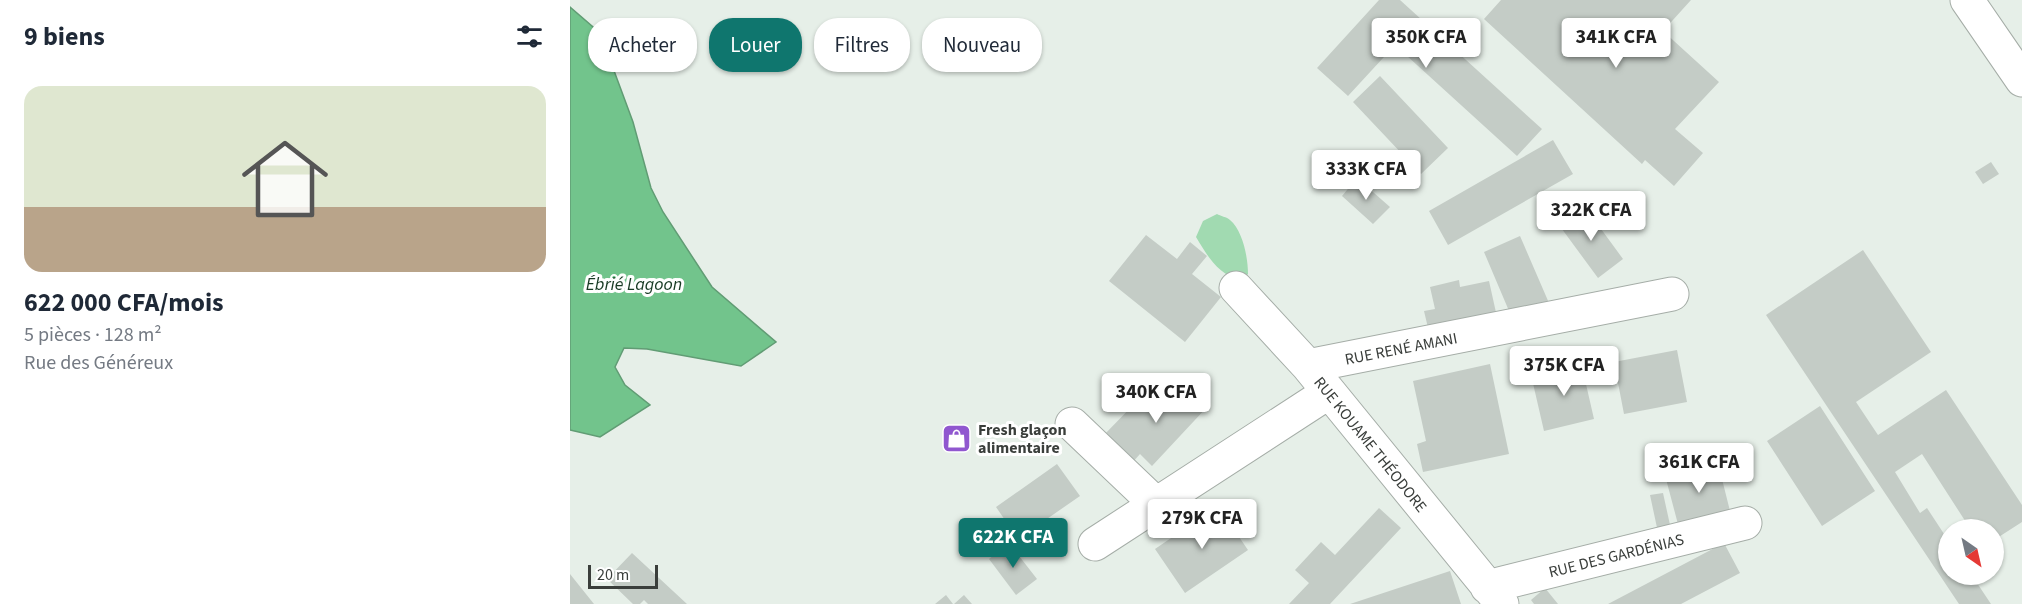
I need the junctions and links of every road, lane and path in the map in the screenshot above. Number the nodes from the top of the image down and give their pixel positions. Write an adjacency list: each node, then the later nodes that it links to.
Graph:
1 (1966, 0): 2 (street)
2 (2022, 80)
3 (1236, 288): 5 (street, RUE KOUAME THÉODORE)
4 (1672, 294): 5 (street, RUE RENÉ AMANI)
5 (1308, 366): 6 (street, RUE KOUAME THÉODORE)
6 (1329, 392): 8 (street); 11 (street, RUE KOUAME THÉODORE)
7 (1072, 424): 8 (street)
8 (1157, 505): 10 (street)
9 (1745, 523): 11 (street, RUE DES GARDÉNIAS)
10 (1095, 544)
11 (1495, 595)

